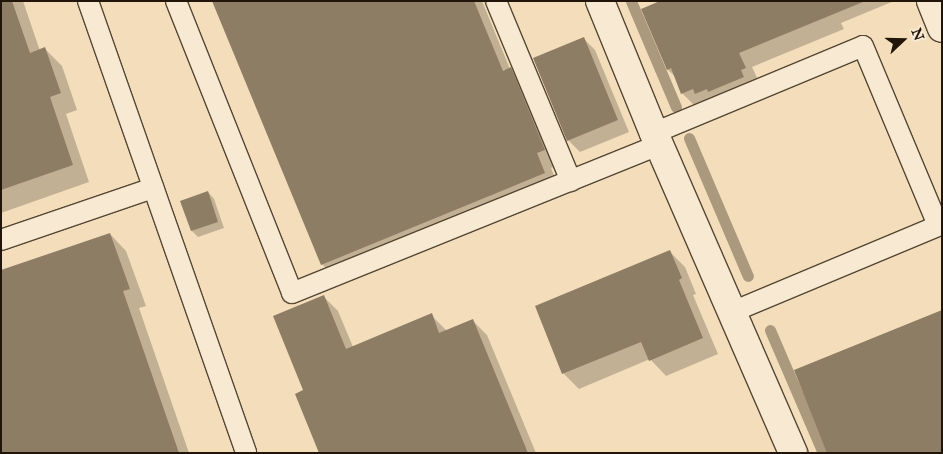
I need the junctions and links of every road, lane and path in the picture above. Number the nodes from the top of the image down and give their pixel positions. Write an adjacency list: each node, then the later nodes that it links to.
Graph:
1 (88, 1): 9 (lane)
2 (176, 1): 8 (lane)
3 (496, 1): 8 (lane)
4 (931, 1): 6 (street)
5 (606, 4): 7 (street)
6 (942, 28)
7 (657, 139): 8 (lane); 10 (lane); 12 (street)
8 (571, 181)
9 (154, 188): 11 (lane); 13 (lane)
10 (940, 225): 12 (lane)
11 (1, 240)
12 (732, 312): 14 (street)
13 (246, 453)
14 (792, 453)

